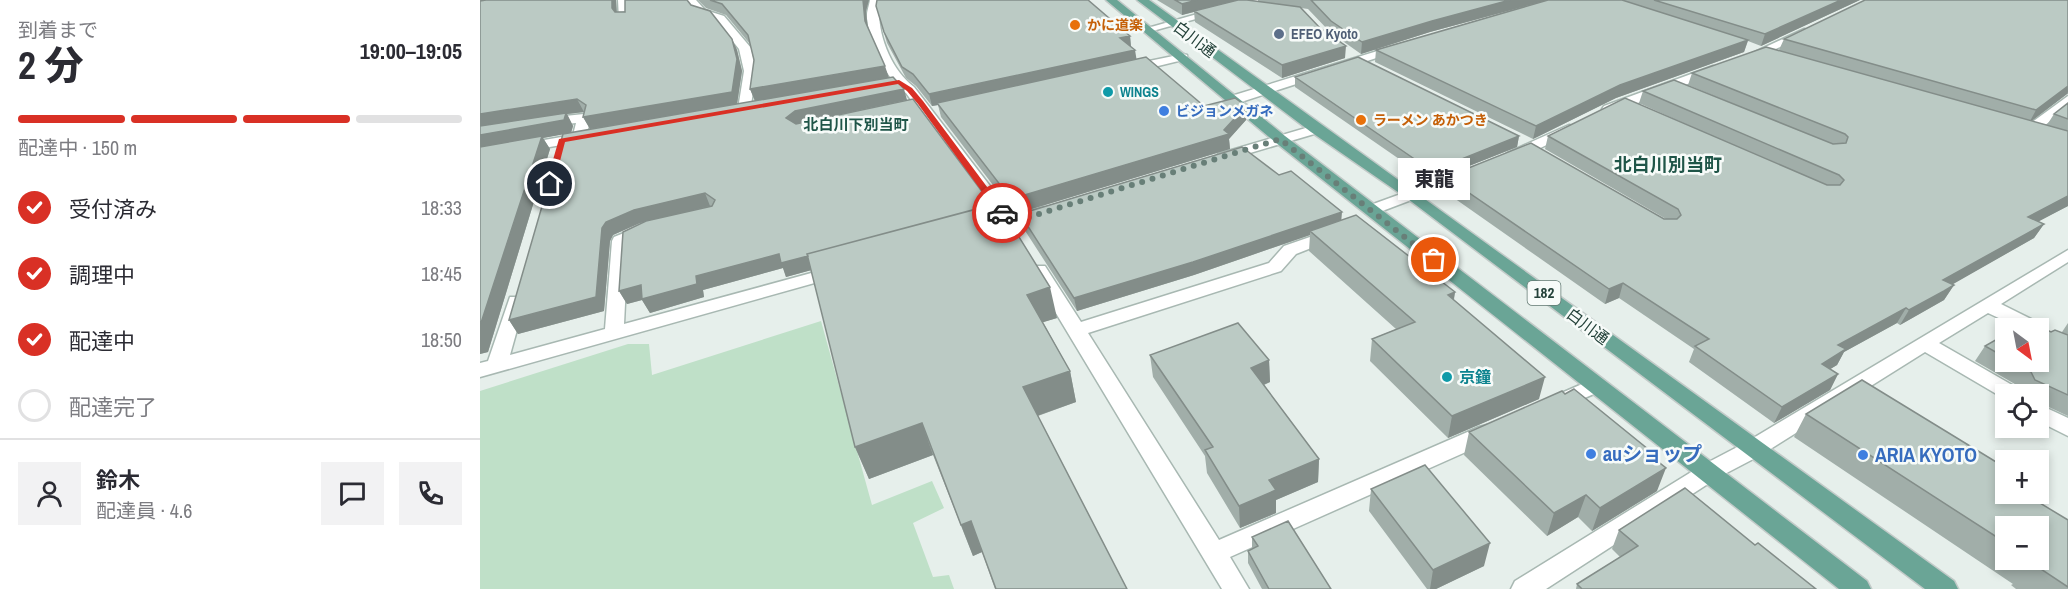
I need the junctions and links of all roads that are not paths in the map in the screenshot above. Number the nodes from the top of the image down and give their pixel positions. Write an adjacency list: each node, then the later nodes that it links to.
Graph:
1 (623, 0): 9 (street)
2 (690, 0): 29 (street)
3 (875, 0): 48 (street)
4 (1112, 0): 12 (main road, 白川通 / 182)
5 (1142, 0): 10 (main road, 白川通 / 182)
6 (1259, 0): 7 (street)
7 (1240, 5): 8 (street); 10 (street)
8 (1272, 9)
9 (624, 19)
10 (1173, 23): 12 (street); 24 (main road, 白川通 / 182)
11 (1813, 28): 16 (street)
12 (1149, 29): 17 (main road, 白川通 / 182)
13 (1413, 43): 20 (street)
14 (1740, 45): 16 (street)
15 (1343, 48): 20 (street)
16 (1762, 52): 18 (street); 19 (street)
17 (1183, 57): 22 (street); 26 (main road, 白川通 / 182)
18 (1785, 59)
19 (1742, 60)
20 (1366, 64): 24 (street)
21 (1721, 67): 23 (street)
22 (1113, 73)
23 (1670, 85): 25 (street); 28 (street)
24 (1265, 91): 26 (street); 32 (main road, 白川通 / 182)
25 (1692, 94)
26 (1233, 100): 37 (main road, 白川通 / 182)
27 (2068, 100): 34 (street)
28 (1622, 102): 30 (street); 38 (street)
29 (746, 109)
30 (1643, 112)
31 (536, 124): 36 (street)
32 (1316, 129): 37 (street); 45 (main road, 白川通 / 182)
33 (601, 134): 36 (street)
34 (2050, 135)
35 (1512, 137): 38 (street)
36 (570, 139): 39 (street); 41 (street)
37 (1280, 139): 43 (street); 47 (main road, 白川通 / 182)
38 (1531, 148): 40 (street); 42 (street)
39 (480, 155)
40 (1549, 160)
41 (556, 162)
42 (1497, 162)
43 (1201, 164)
44 (1476, 170): 45 (street)
45 (1413, 196): 47 (street); 67 (main road, 白川通 / 182)
46 (1055, 209): 48 (street)
47 (1375, 214): 56 (street); 62 (main road, 白川通 / 182)
48 (1010, 223): 50 (street); 56 (street)
49 (658, 225): 57 (street)
50 (976, 232)
51 (2068, 255): 54 (street)
52 (851, 267): 57 (street)
53 (520, 286): 59 (street)
54 (1987, 305): 55 (street); 58 (street)
55 (2013, 318)
56 (1077, 330): 69 (street)
57 (614, 333): 59 (street)
58 (1925, 343): 61 (street); 67 (street)
59 (497, 365): 60 (street)
60 (480, 370)
61 (1995, 384)
62 (1596, 385): 63 (street); 68 (main road, 白川通 / 182)
63 (1542, 409)
64 (2049, 417): 66 (street)
65 (1509, 423): 69 (street)
66 (2068, 428)
67 (1754, 449): 68 (street); 73 (main road, 白川通 / 182)
68 (1709, 472): 71 (street); 72 (main road, 白川通 / 182)
69 (1214, 553): 70 (street)
70 (1236, 589)
71 (1524, 589)
72 (1858, 589)
73 (1945, 589)

